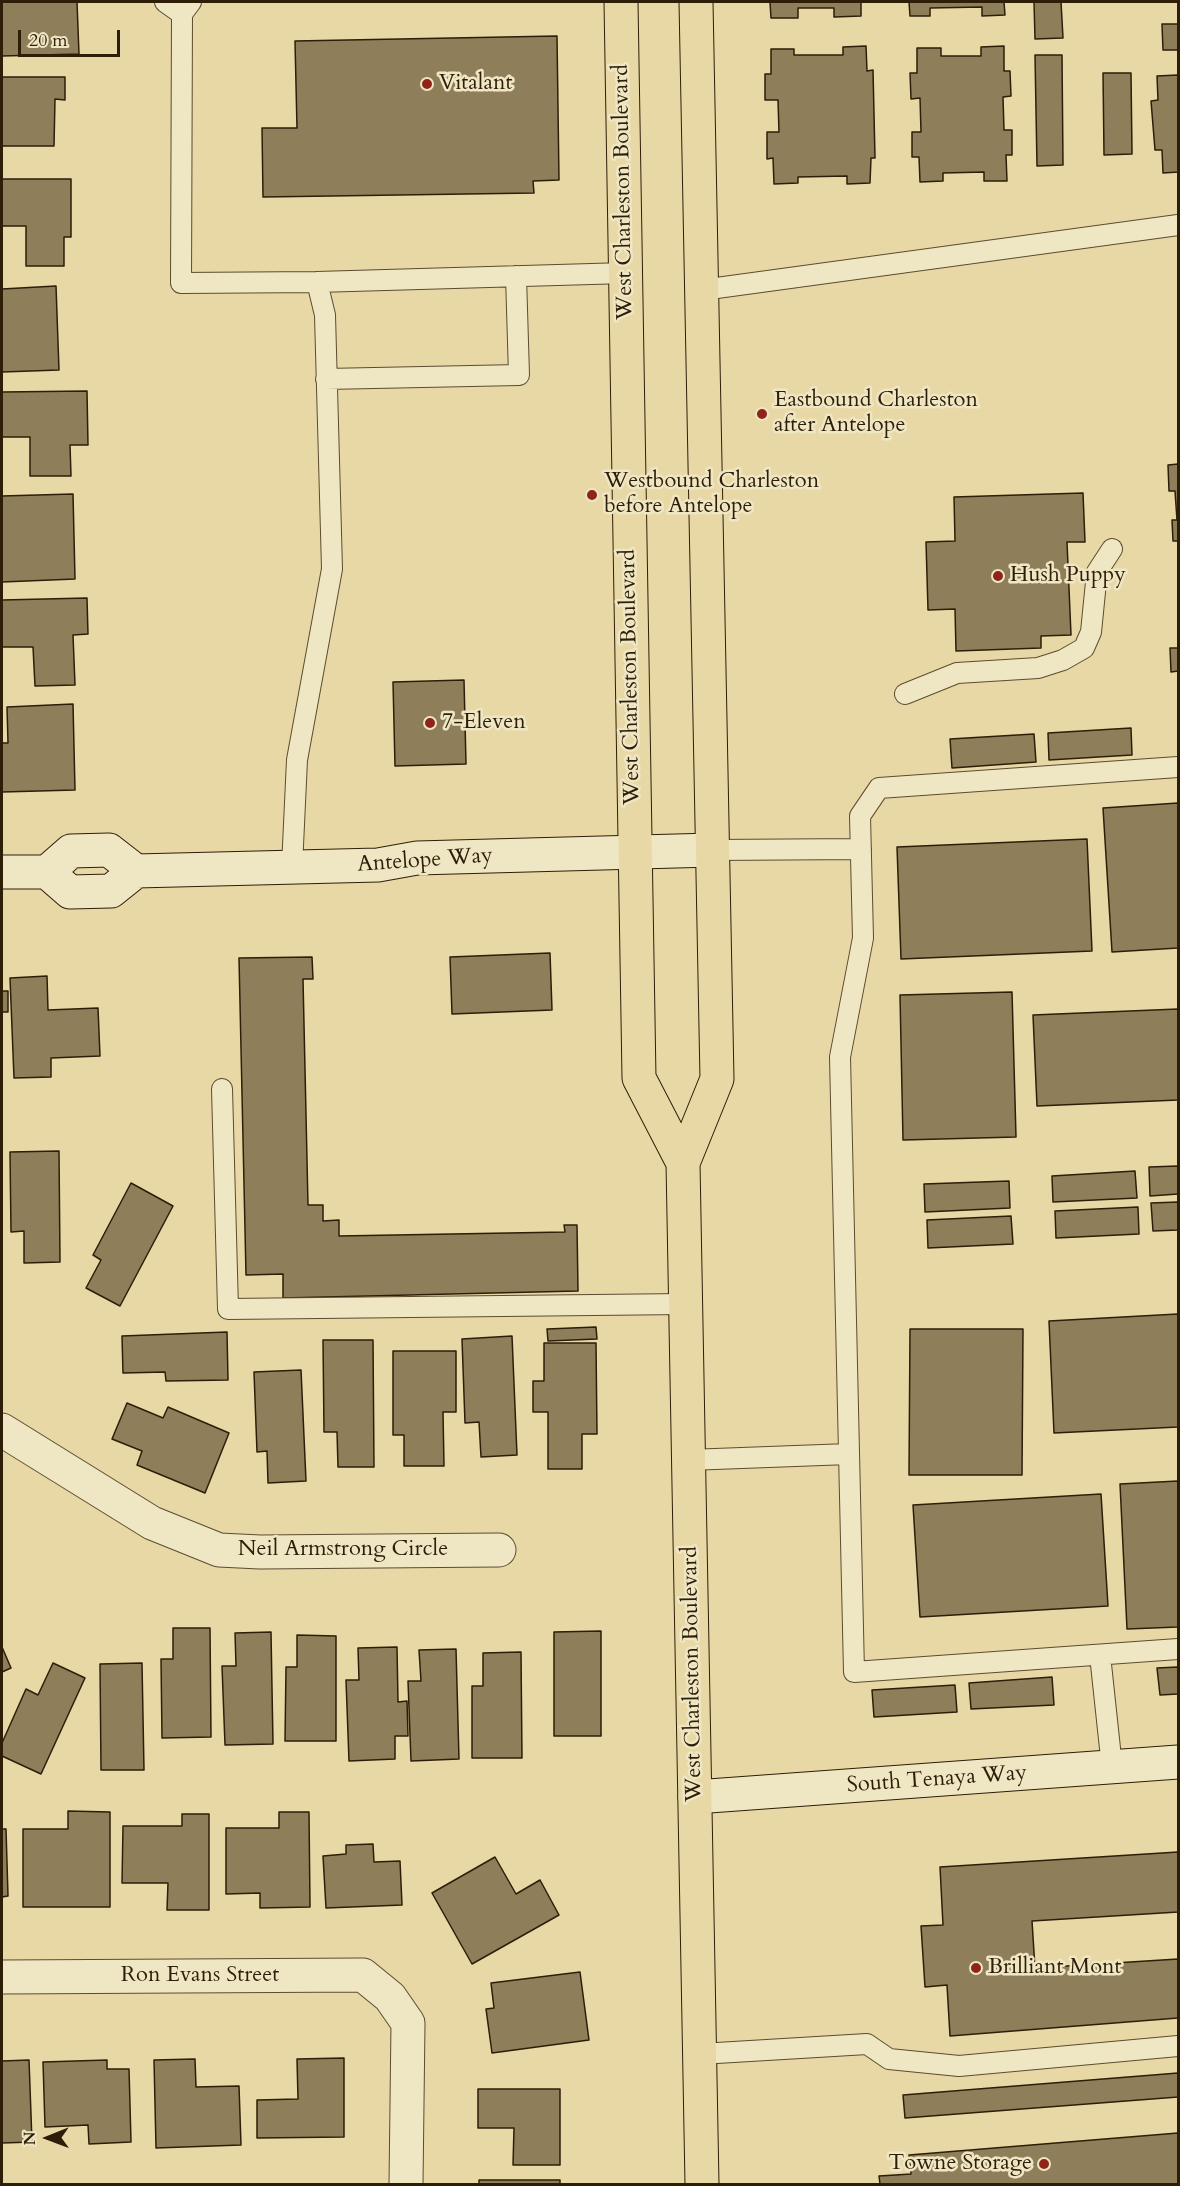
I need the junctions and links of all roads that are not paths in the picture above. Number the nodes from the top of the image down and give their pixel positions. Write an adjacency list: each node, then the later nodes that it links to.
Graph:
1 (165, 2): 4 (lane)
2 (621, 2): 6 (main road, West Charleston Boulevard)
3 (696, 2): 9 (main road, West Charleston Boulevard)
4 (186, 8): 8 (lane)
5 (1179, 225): 9 (lane)
6 (626, 273): 7 (lane); 16 (main road, West Charleston Boulevard)
7 (516, 276): 8 (lane); 10 (lane)
8 (317, 282): 10 (lane)
9 (702, 290): 15 (main road, West Charleston Boulevard)
10 (326, 379): 17 (lane)
11 (1112, 549): 12 (lane)
12 (905, 694)
13 (1179, 768): 14 (lane)
14 (861, 849): 15 (lane); 23 (lane)
15 (713, 850): 16 (street, Antelope Way); 20 (main road, West Charleston Boulevard)
16 (634, 853): 17 (street, Antelope Way); 20 (main road, West Charleston Boulevard)
17 (292, 867): 18 (street, Antelope Way)
18 (2, 873)
19 (222, 1089): 21 (lane)
20 (683, 1163): 21 (main road, West Charleston Boulevard)
21 (685, 1304): 24 (main road, West Charleston Boulevard)
22 (2, 1430): 25 (street, Neil Armstrong Circle)
23 (849, 1454): 24 (lane); 27 (lane)
24 (688, 1460): 30 (main road, West Charleston Boulevard)
25 (499, 1550)
26 (1179, 1649): 27 (lane)
27 (1100, 1655): 29 (lane)
28 (1179, 1762): 29 (street, South Tenaya Way)
29 (1112, 1767): 30 (street, South Tenaya Way)
30 (695, 1797): 33 (main road, West Charleston Boulevard)
31 (2, 1977): 34 (street, Ron Evans Street)
32 (1179, 2046): 33 (lane)
33 (700, 2054): 35 (main road, West Charleston Boulevard)
34 (406, 2184)
35 (702, 2184)

